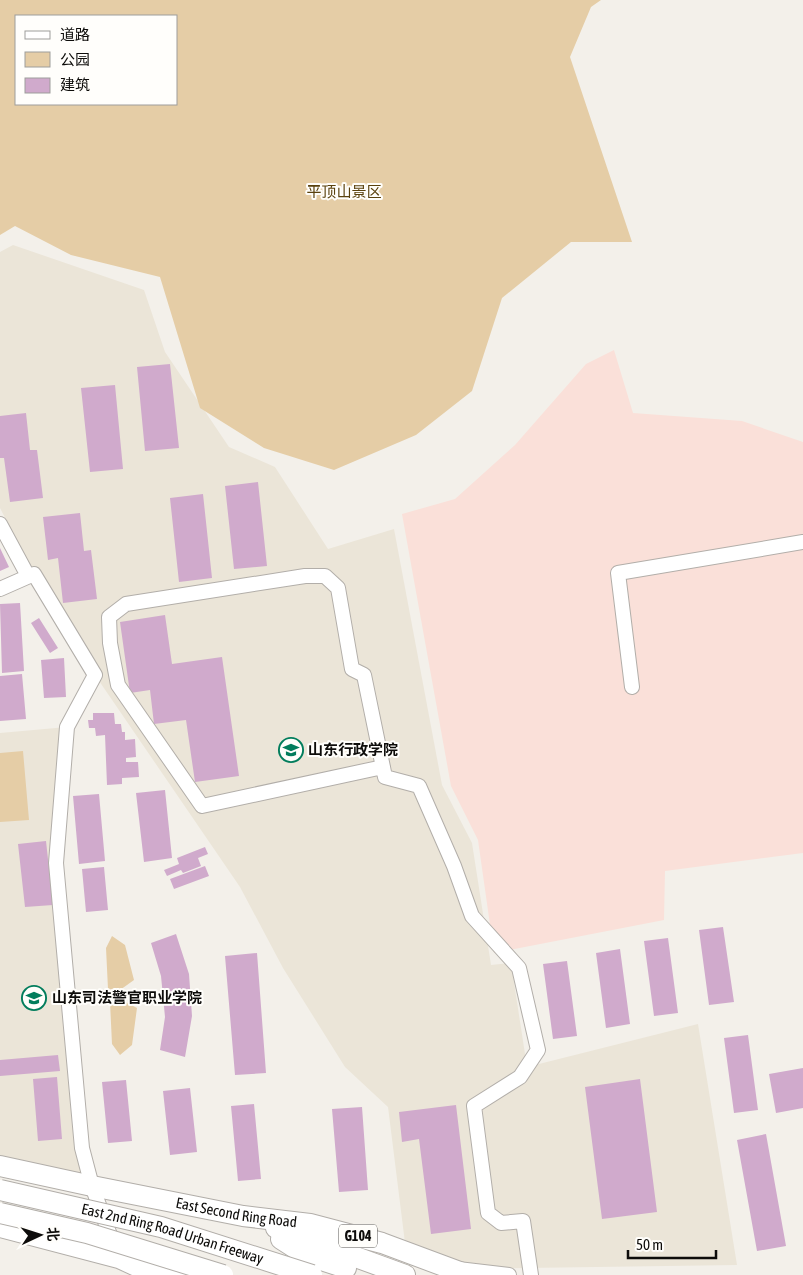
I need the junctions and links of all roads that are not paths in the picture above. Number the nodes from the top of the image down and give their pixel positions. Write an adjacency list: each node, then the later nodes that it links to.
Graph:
1 (0, 524): 3 (street)
2 (803, 542): 5 (street)
3 (28, 576): 4 (street); 8 (street)
4 (0, 589)
5 (632, 687)
6 (383, 767): 6 (street); 23 (street)
7 (0, 1166): 8 (highway, East Second Ring Road / G104)
8 (92, 1186): 11 (highway, East Second Ring Road / G104); 13 (street)
9 (0, 1190): 19 (highway, East 2nd Ring Road Urban Freeway, bridge)
10 (0, 1213): 18 (highway, East 2nd Ring Road Urban Freeway, bridge)
11 (244, 1216): 15 (highway, East Second Ring Road / G104); 20 (highway); 21 (highway)
12 (0, 1227): 13 (highway)
13 (119, 1258): 14 (highway)
14 (148, 1271): 16 (highway); 17 (highway)
15 (462, 1272): 22 (street)
16 (165, 1275)
17 (202, 1275)
18 (223, 1275)
19 (312, 1275)
20 (368, 1275)
21 (405, 1275)
22 (509, 1275)
23 (531, 1275)

